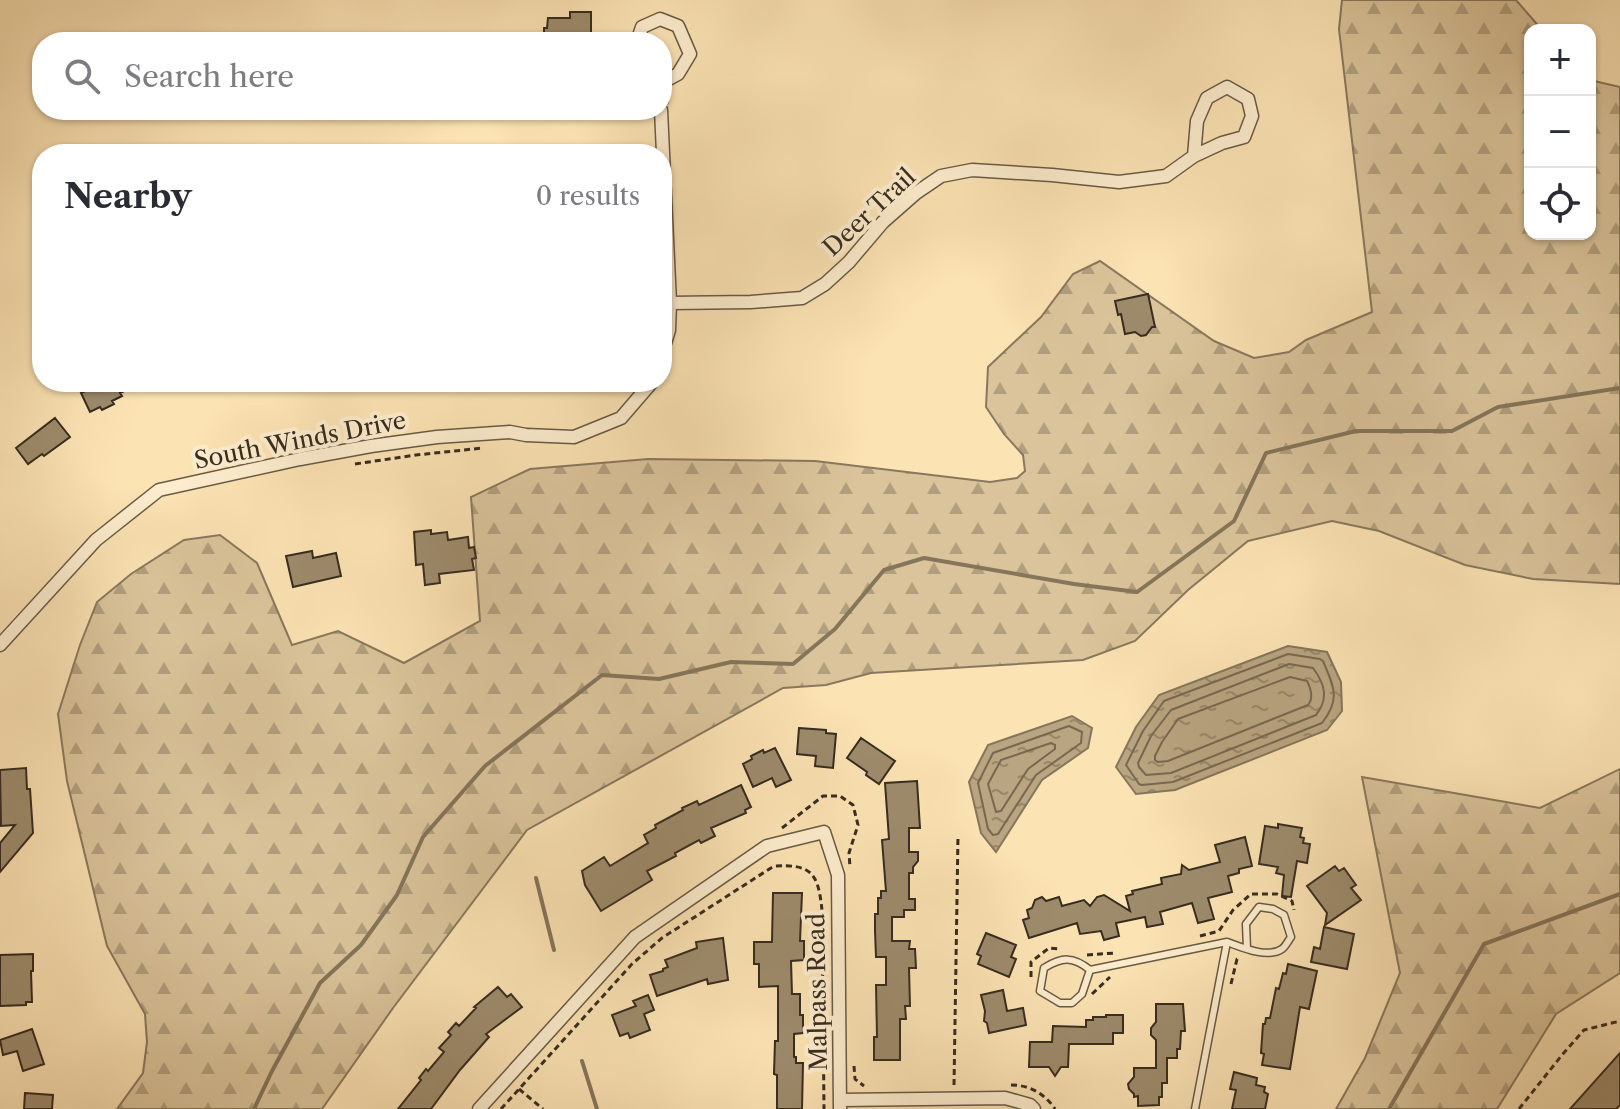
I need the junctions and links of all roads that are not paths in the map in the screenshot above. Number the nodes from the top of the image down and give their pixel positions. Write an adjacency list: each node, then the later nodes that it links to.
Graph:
1 (640, 32): 2 (street)
2 (672, 77)
3 (661, 120): 4 (street)
4 (663, 144)
5 (1194, 156): 5 (street, Deer Trail); 6 (street, Deer Trail)
6 (672, 303)
7 (643, 392): 8 (street, South Winds Drive)
8 (0, 645)
9 (1227, 942): 10 (lane); 11 (lane); 15 (lane)
10 (1244, 952): 10 (lane)
11 (1090, 970): 11 (lane)
12 (840, 1105): 13 (street, Malpass Road); 14 (street)
13 (479, 1109)
14 (1034, 1109)
15 (1195, 1109)

